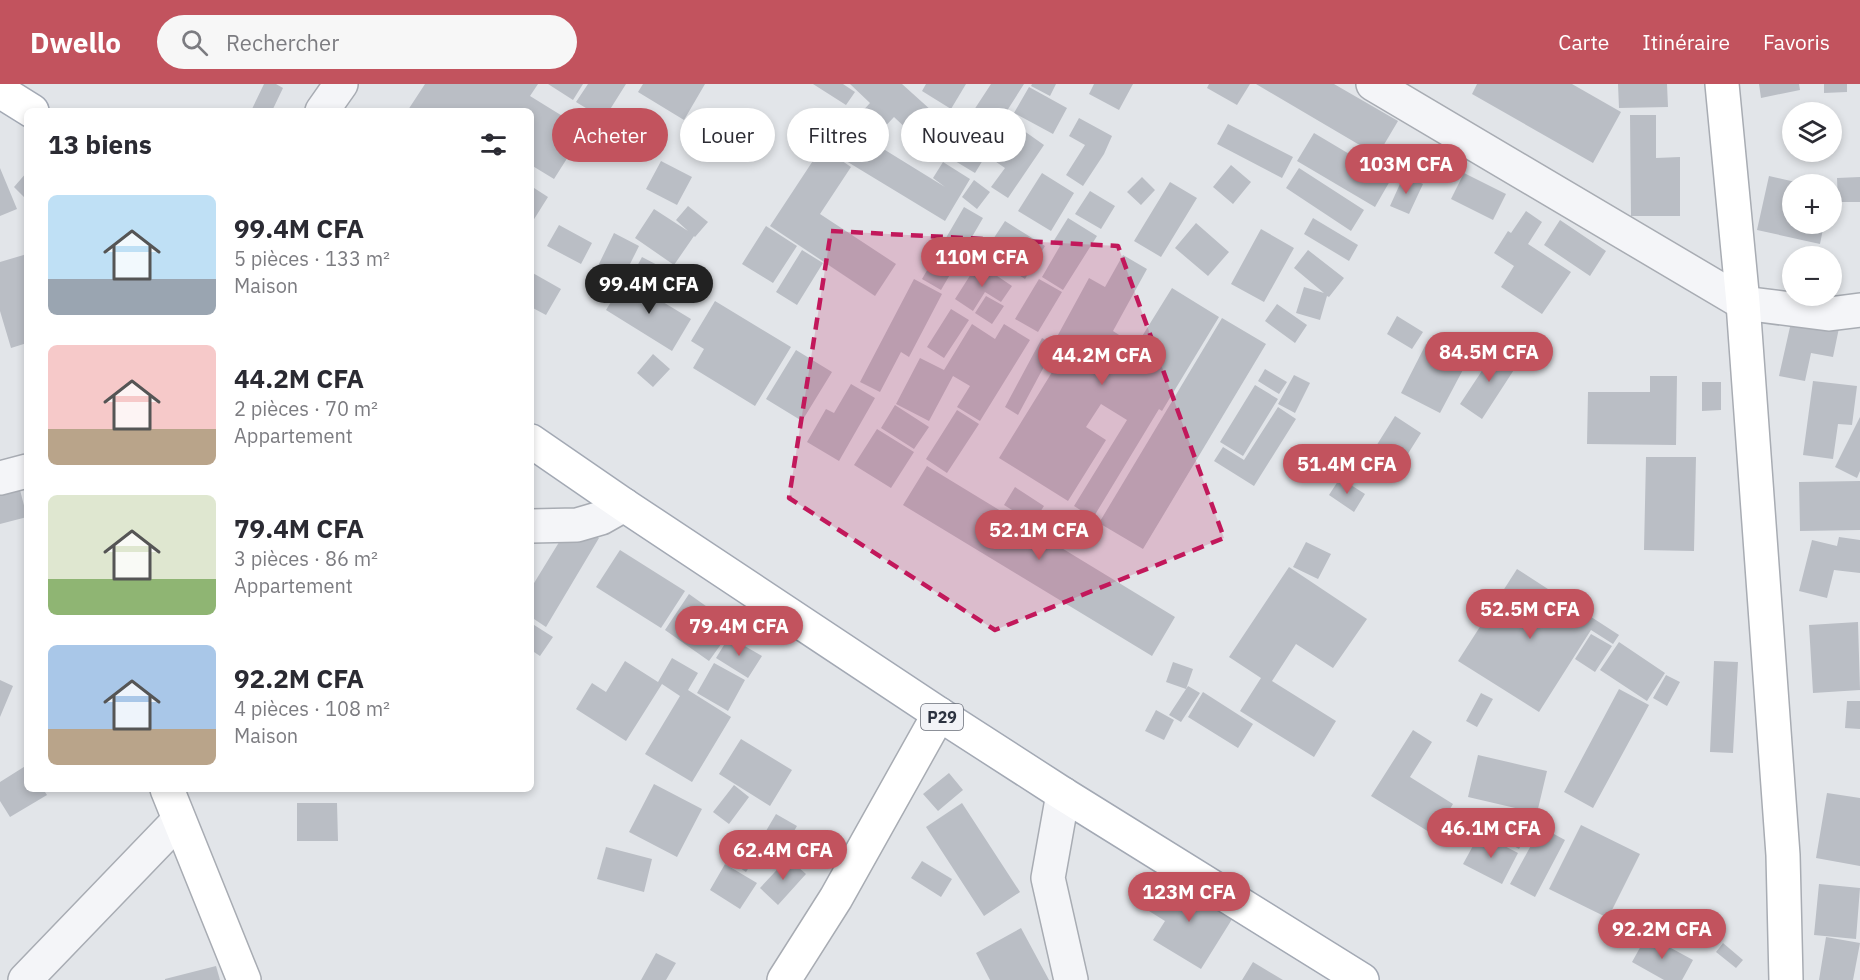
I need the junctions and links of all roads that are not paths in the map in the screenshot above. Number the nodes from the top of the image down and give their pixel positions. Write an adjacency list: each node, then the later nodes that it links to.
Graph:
1 (341, 84): 6 (street)
2 (1373, 84): 7 (street)
3 (1722, 84): 7 (main road)
4 (0, 91): 5 (main road)
5 (27, 108)
6 (324, 108)
7 (1743, 303): 8 (street); 24 (main road)
8 (1845, 312): 9 (street)
9 (1860, 333)
10 (534, 443): 13 (main road, P29)
11 (24, 472): 12 (street)
12 (0, 478)
13 (624, 505): 14 (street); 15 (main road, P29)
14 (534, 526)
15 (939, 714): 17 (main road, P29); 21 (main road)
16 (167, 792): 18 (main road)
17 (1063, 794): 22 (street); 23 (main road, P29)
18 (178, 821): 19 (street); 20 (main road)
19 (25, 980)
20 (244, 980)
21 (784, 980)
22 (1071, 980)
23 (1362, 980)
24 (1786, 980)

